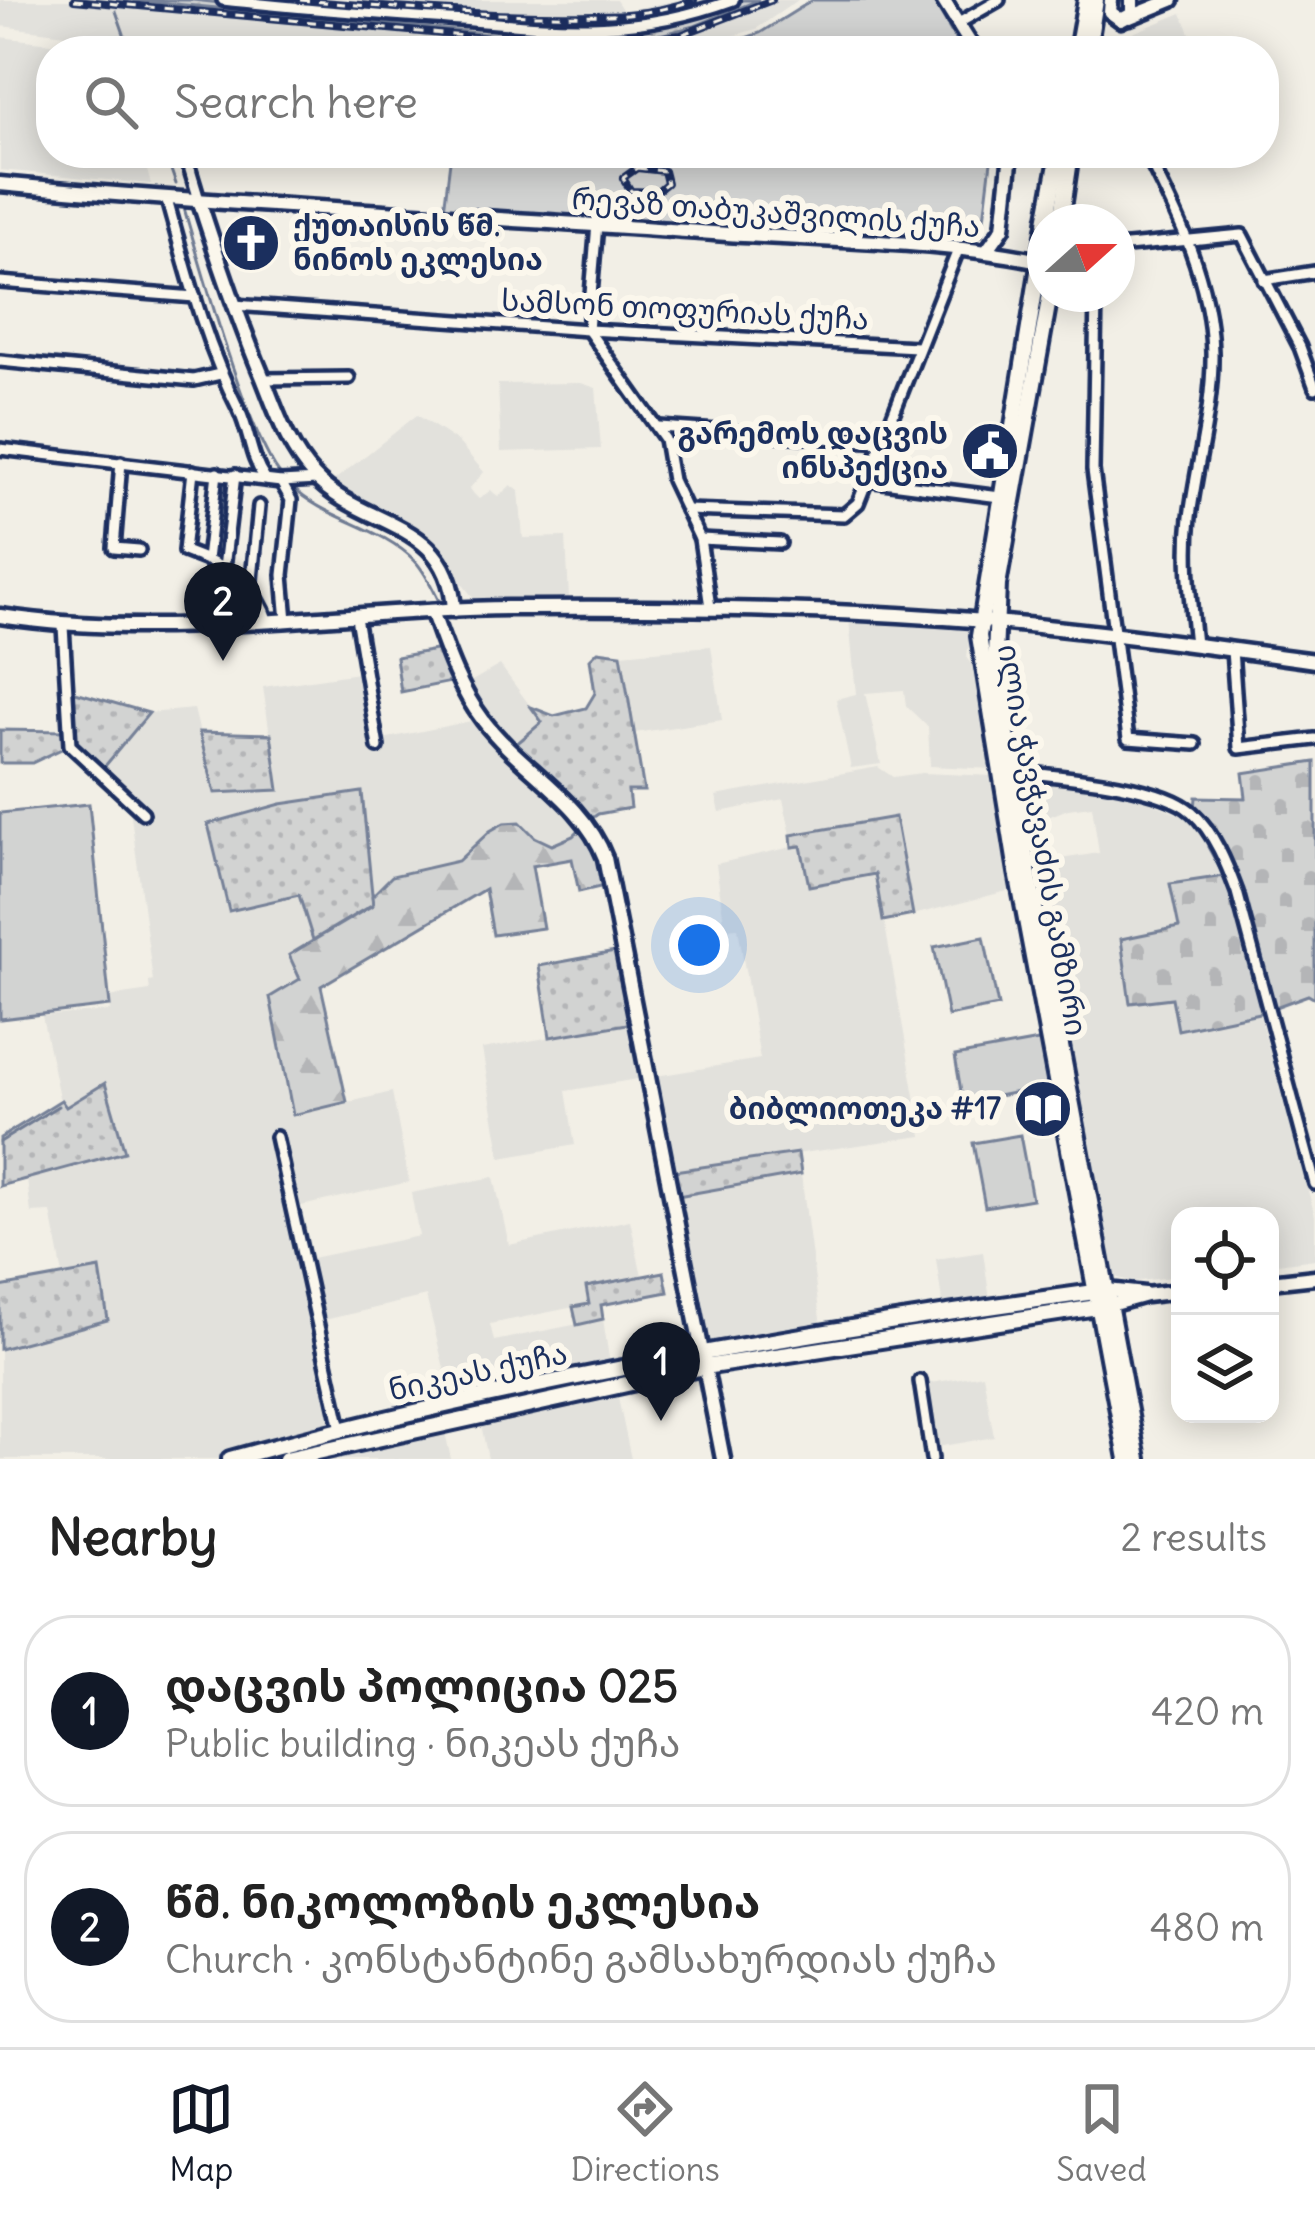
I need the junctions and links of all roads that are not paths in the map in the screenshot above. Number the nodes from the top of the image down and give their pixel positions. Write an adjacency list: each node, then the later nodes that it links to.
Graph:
1 (223, 0): 10 (street)
2 (366, 0): 10 (street)
3 (733, 0): 10 (street)
4 (944, 0): 13 (street)
5 (999, 0): 13 (street)
6 (1111, 0): 11 (street)
7 (1132, 0): 12 (street)
8 (1171, 0): 12 (street)
9 (1090, 7): 11 (street); 15 (main road)
10 (370, 13)
11 (1112, 16): 12 (street)
12 (1130, 17)
13 (957, 24): 14 (street)
14 (965, 36)
15 (1081, 36)
16 (190, 168): 23 (street)
17 (1010, 168): 27 (street)
18 (1056, 168): 24 (main road, ილია ჭავჭავაძის გამზირი)
19 (1069, 168): 25 (main road)
20 (1154, 168): 28 (street)
21 (0, 184): 22 (street, რევაზ თაბუკაშვილის ქუჩა)
22 (167, 200): 23 (street, რევაზ თაბუკაშვილის ქუჩა); 37 (street)
23 (200, 203): 26 (street, რევაზ თაბუკაშვილის ქუჩა); 38 (street)
24 (1050, 204)
25 (1064, 204)
26 (597, 224): 30 (street, რევაზ თაბუკაშვილის ქუჩა); 42 (street)
27 (1003, 228): 31 (street); 32 (street)
28 (1189, 239): 29 (street); 35 (street); 79 (street)
29 (1135, 245)
30 (958, 250): 31 (street, რევაზ თაბუკაშვილის ქუჩა); 43 (street)
31 (986, 252): 32 (street, რევაზ თაბუკაშვილის ქუჩა)
32 (1021, 257): 33 (street, რევაზ თაბუკაშვილის ქუჩა)
33 (1027, 258)
34 (1315, 272): 35 (street)
35 (1264, 280): 48 (street)
36 (0, 282): 37 (street)
37 (194, 297): 45 (street)
38 (234, 305): 42 (street, სამსონ თოფურიას ქუჩა); 47 (street)
39 (1033, 312): 60 (main road, ილია ჭავჭავაძის გამზირი)
40 (1046, 312): 76 (main road, ილია ჭავჭავაძის გამზირი)
41 (1096, 312): 78 (street)
42 (588, 330): 43 (street, სამსონ თოფურიას ქუჩა); 49 (street)
43 (917, 346): 50 (street)
44 (0, 361): 45 (street)
45 (220, 374): 56 (street)
46 (349, 378): 47 (street)
47 (263, 379): 58 (street)
48 (1315, 388)
49 (659, 427): 50 (street); 62 (street)
50 (881, 442): 57 (street)
51 (0, 449): 52 (street)
52 (121, 462): 53 (street); 65 (street)
53 (193, 471): 54 (street); 66 (street)
54 (217, 473): 55 (street); 66 (street)
55 (236, 476): 56 (street); 67 (street)
56 (265, 479): 59 (street)
57 (867, 480): 60 (street); 62 (street)
58 (311, 481): 59 (street); 70 (street)
59 (280, 482): 74 (street)
60 (1000, 497): 76 (main road, ილია ჭავჭავაძის გამზირი)
61 (259, 506): 68 (street)
62 (686, 510): 63 (street)
63 (700, 539): 64 (street); 69 (street)
64 (780, 543)
65 (139, 550)
66 (207, 560): 67 (street)
67 (224, 568): 68 (street)
68 (251, 590): 75 (street)
69 (710, 607): 70 (street); 76 (street)
70 (454, 610): 71 (street)
71 (432, 611): 73 (street); 93 (street)
72 (0, 616): 77 (street)
73 (356, 617): 74 (street); 84 (street)
74 (287, 621): 75 (street)
75 (268, 622): 77 (street)
76 (986, 622): 78 (street); 85 (main road, ილია ჭავჭავაძის გამზირი); 92 (main road, ილია ჭავჭავაძის გამზირი)
77 (63, 626): 86 (street)
78 (1112, 634): 79 (street); 83 (street)
79 (1195, 645): 80 (street)
80 (1232, 650): 81 (street); 82 (street)
81 (1315, 662)
82 (1315, 739)
83 (1195, 745)
84 (378, 747)
85 (1011, 771): 88 (street); 92 (main road, ილია ჭავჭავაძის გამზირი)
86 (143, 813)
87 (276, 1137): 95 (street)
88 (1315, 1184)
89 (1315, 1277): 90 (street)
90 (1279, 1281)
91 (1171, 1292): 92 (street)
92 (1102, 1299): 93 (main road, ნიკეას ქუჩა); 100 (main road, ილია ჭავჭავაძის გამზირი); 101 (main road, ილია ჭავჭავაძის გამზირი)
93 (702, 1359): 95 (main road, ნიკეას ქუჩა); 97 (main road, ნიკეას ქუჩა); 98 (street)
94 (920, 1381): 99 (street)
95 (341, 1429): 96 (main road, ნიკეას ქუჩა)
96 (230, 1459)
97 (286, 1459)
98 (723, 1459)
99 (932, 1459)
100 (1127, 1459)
101 (1138, 1459)

